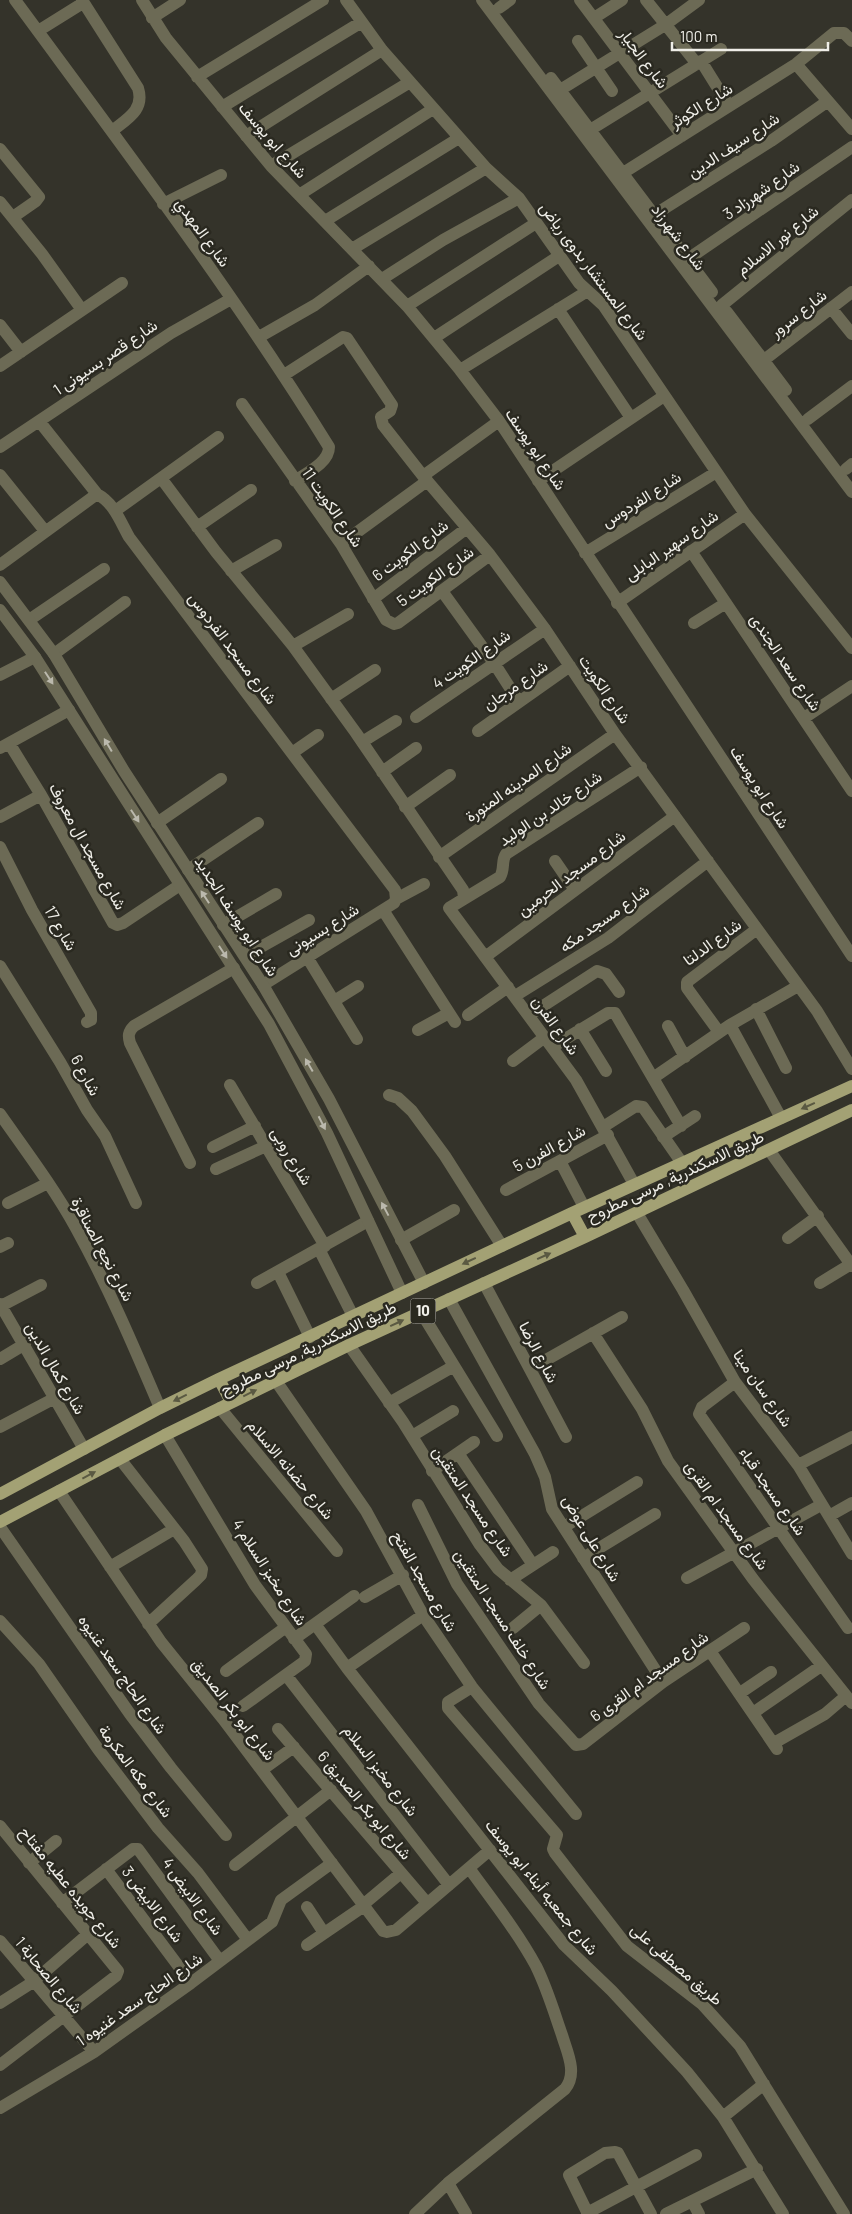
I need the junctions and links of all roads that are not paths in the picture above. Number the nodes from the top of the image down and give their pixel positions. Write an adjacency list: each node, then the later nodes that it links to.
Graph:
1 (15, 0): 18 (street, شارع المهدي)
2 (142, 0): 14 (street, شارع ابو يوسف)
3 (180, 0): 14 (street)
4 (323, 0): 27 (street)
5 (346, 0): 16 (street, شارع المستشار بدوى رياض)
6 (482, 0): 61 (street, شارع شهرزاد)
7 (510, 0): 13 (street)
8 (580, 0): 15 (street, شارع الجيار)
9 (622, 0): 15 (street)
10 (646, 0): 17 (street)
11 (698, 0): 17 (street)
12 (82, 1): 18 (street); 38 (street)
13 (496, 4): 29 (street, شارع شهرزاد)
14 (152, 18): 27 (street, شارع ابو يوسف)
15 (594, 18): 23 (street, شارع الجيار)
16 (360, 23): 22 (street, شارع المستشار بدوى رياض); 34 (street)
17 (666, 25): 23 (street); 24 (street)
18 (38, 31): 38 (street, شارع المهدي)
19 (578, 41): 26 (street)
20 (852, 41): 25 (street, شارع الكوثر)
21 (721, 49): 24 (street)
22 (382, 50): 28 (street, شارع المستشار بدوى رياض); 39 (street)
23 (620, 53): 26 (street); 31 (street, شارع الجيار)
24 (699, 62): 31 (street); 33 (street)
25 (796, 64): 32 (street); 33 (street, شارع الكوثر)
26 (596, 68): 29 (street); 30 (street)
27 (197, 76): 34 (street, شارع ابو يوسف)
28 (410, 82): 35 (street, شارع المستشار بدوى رياض); 44 (street)
29 (560, 90): 37 (street, شارع شهرزاد)
30 (612, 92)
31 (650, 93): 37 (street); 40 (street, شارع الجيار)
32 (828, 101): 36 (street); 53 (street, شارع سيف الدين)
33 (728, 106): 40 (street, شارع الكوثر)
34 (222, 107): 39 (street, شارع ابو يوسف)
35 (433, 109): 41 (street, شارع المستشار بدوى رياض); 48 (street)
36 (850, 124)
37 (590, 130): 46 (street, شارع شهرزاد)
38 (112, 131): 52 (street, شارع المهدي)
39 (246, 136): 44 (street, شارع ابو يوسف)
40 (682, 136): 46 (street, شارع الكوثر)
41 (459, 138): 45 (street, شارع المستشار بدوى رياض); 55 (street)
42 (852, 146): 59 (street, شارع شهرزاد 3)
43 (0, 149): 54 (street)
44 (271, 166): 48 (street, شارع ابو يوسف)
45 (486, 168): 49 (street, شارع المستشار بدوى رياض); 57 (street)
46 (623, 173): 53 (street, شارع شهرزاد)
47 (221, 175): 52 (street)
48 (299, 195): 55 (street, شارع ابو يوسف)
49 (519, 198): 56 (street, شارع المستشار بدوى رياض); 62 (street)
50 (852, 200): 67 (street, شارع نور الاسلام)
51 (0, 202): 54 (street)
52 (163, 204): 66 (street, شارع المهدي)
53 (654, 215): 59 (street, شارع شهرزاد)
54 (13, 217): 70 (street)
55 (325, 221): 57 (street, شارع ابو يوسف)
56 (536, 223): 58 (street, شارع المستشار بدوى رياض); 68 (street)
57 (352, 249): 60 (street, شارع ابو يوسف)
58 (559, 256): 64 (street, شارع المستشار بدوى رياض); 75 (street)
59 (688, 260): 61 (street, شارع شهرزاد)
60 (369, 266): 62 (street, شارع ابو يوسف); 74 (street)
61 (693, 274): 67 (street, شارع شهرزاد); 88 (street, شارع شهرزاد)
62 (382, 279): 68 (street, شارع ابو يوسف)
63 (122, 283): 70 (street)
64 (586, 292): 71 (street); 82 (street, شارع المستشار بدوى رياض)
65 (852, 292): 69 (street, شارع سرور)
66 (231, 299): 74 (street, شارع المهدي); 86 (street, شارع قصر بسيونى 1)
67 (722, 305): 77 (street, شارع شهرزاد)
68 (406, 306): 75 (street, شارع ابو يوسف)
69 (831, 308): 73 (street); 77 (street, شارع سرور)
70 (82, 310): 76 (street)
71 (558, 310): 79 (street); 84 (street)
72 (0, 326): 76 (street)
73 (852, 334)
74 (259, 337): 80 (street, شارع المهدي)
75 (434, 338): 79 (street, شارع ابو يوسف)
76 (21, 352): 78 (street)
77 (764, 360): 85 (street, شارع شهرزاد)
78 (0, 366)
79 (460, 370): 87 (street, شارع ابو يوسف)
80 (284, 375): 95 (street, شارع الكويت); 96 (street, شارع المهدي)
81 (852, 386): 85 (street)
82 (664, 396): 84 (street); 92 (street, شارع المستشار بدوى رياض)
83 (242, 404): 96 (street, شارع الكويت 11)
84 (631, 418): 97 (street)
85 (808, 419): 88 (street, شارع شهرزاد)
86 (39, 421): 90 (street, شارع قصر بسيونى 1); 100 (street, شارع مسجد الفردوس)
87 (499, 421): 95 (street); 97 (street, شارع ابو يوسف)
88 (815, 434): 91 (street, شارع شهرزاد); 99 (street, شارع شهرزاد)
89 (218, 437): 94 (street)
90 (0, 448)
91 (850, 470)
92 (715, 472): 102 (street, شارع المستشار بدوى رياض); 109 (street, شارع الفردوس)
93 (0, 475): 105 (street)
94 (162, 478): 101 (street); 103 (street)
95 (425, 479): 104 (street, شارع الكويت); 106 (street)
96 (295, 481): 106 (street, شارع الكويت 11)
97 (538, 481): 109 (street, شارع ابو يوسف)
98 (251, 490): 103 (street)
99 (852, 492)
100 (98, 494): 101 (street, شارع مسجد الفردوس); 105 (street)
101 (116, 511): 147 (street, شارع مسجد الفردوس)
102 (744, 514): 108 (street, شارع سهير البابلى); 127 (street, شارع المستشار بدوى رياض)
103 (197, 527): 113 (street)
104 (467, 528): 110 (street, شارع الكويت); 116 (street, شارع الكويت 6)
105 (45, 530): 111 (street)
106 (341, 544): 116 (street, شارع الكويت 11)
107 (276, 545): 113 (street)
108 (691, 551): 118 (street, شارع سهير البابلى); 119 (street, شارع سعد الجندى)
109 (585, 553): 118 (street, شارع ابو يوسف)
110 (490, 556): 115 (street, شارع الكويت 5); 125 (street, شارع الكويت)
111 (0, 564)
112 (104, 569): 122 (street)
113 (231, 571): 126 (street)
114 (0, 582): 122 (street, شارع ابو يوسف الجديد)
115 (442, 591): 123 (street, شارع الكويت 5); 130 (street)
116 (373, 598): 123 (street, شارع الكويت 11)
117 (125, 602): 128 (street)
118 (617, 603): 178 (street, شارع ابو يوسف)
119 (726, 603): 124 (street); 139 (street, شارع سعد الجندى)
120 (0, 610): 129 (street, شارع ابو يوسف الجديد)
121 (348, 614): 126 (street)
122 (29, 620): 128 (street, شارع ابو يوسف الجديد)
123 (398, 623)
124 (694, 623)
125 (545, 629): 130 (street, شارع الكويت 4); 131 (street, شارع الكويت)
126 (292, 646): 135 (street)
127 (852, 648)
128 (54, 654): 149 (street, شارع ابو يوسف الجديد, one-way to 128)
129 (35, 657): 133 (street); 137 (street, شارع ابو يوسف الجديد, one-way to 137)
130 (494, 662): 136 (street); 138 (street, شارع الكويت 4)
131 (570, 666): 136 (street, شارع مرجان); 142 (street, شارع الكويت)
132 (375, 670): 135 (street)
133 (0, 675)
134 (852, 686): 139 (street)
135 (331, 699): 144 (street)
136 (519, 702): 141 (street, شارع مرجان)
137 (69, 710): 145 (street); 153 (street, شارع ابو يوسف الجديد)
138 (416, 717)
139 (804, 718): 152 (street, شارع سعد الجندى)
140 (396, 721): 144 (street)
141 (478, 731)
142 (615, 734): 148 (street, شارع الكويت); 163 (street, شارع المدينه المنورة)
143 (318, 735): 147 (street)
144 (362, 742): 150 (street)
145 (4, 746): 156 (street, شارع مسجد ال معروف)
146 (416, 748): 150 (street)
147 (292, 753): 172 (street, شارع مسجد الفردوس)
148 (641, 767): 158 (street, شارع الكويت); 171 (street, شارع خالد بن الوليد)
149 (124, 771): 153 (street); 160 (street, شارع ابو يوسف الجديد)
150 (382, 772): 157 (street)
151 (450, 775): 157 (street)
152 (848, 776): 155 (street, شارع سعد الجندى)
153 (112, 779): 168 (street, شارع ابو يوسف الجديد, one-way to 168)
154 (221, 780): 160 (street)
155 (852, 791)
156 (41, 795): 159 (street); 168 (street, شارع مسجد ال معروف)
157 (406, 807): 163 (street)
158 (675, 816): 165 (street, شارع الكويت); 169 (street, شارع مسجد الحرمين)
159 (0, 817)
160 (157, 823): 166 (street, شارع ابو يوسف الجديد)
161 (258, 823): 166 (street)
162 (0, 847): 192 (street, شارع 17)
163 (439, 857): 171 (street)
164 (555, 861): 169 (street)
165 (708, 861): 176 (street, شارع الكويت); 186 (street, شارع مسجد مكه)
166 (188, 870): 175 (street, شارع ابو يوسف الجديد, one-way to 166)
167 (424, 884): 172 (street, شارع بسيونى)
168 (180, 885): 182 (street, شارع ابو يوسف الجديد, one-way to 182)
169 (576, 890): 180 (street, شارع مسجد الحرمين)
170 (276, 894): 175 (street)
171 (464, 898): 180 (street, شارع الفرن)
172 (396, 899): 173 (street, شارع بسيونى)
173 (382, 910): 179 (street, شارع بسيونى); 196 (street)
174 (309, 920): 177 (street)
175 (223, 925): 177 (street, شارع ابو يوسف الجديد)
176 (758, 929): 185 (street, شارع الكويت); 194 (street, شارع الدلتا)
177 (245, 956): 183 (street, شارع ابو يوسف الجديد)
178 (852, 956)
179 (308, 957): 183 (street, شارع بسيونى); 188 (street)
180 (485, 957): 186 (street, شارع الفرن)
181 (0, 966): 227 (street, شارع 6)
182 (234, 968): 220 (street); 232 (street, شارع ابو يوسف الجديد, one-way to 232)
183 (263, 985): 235 (street, شارع ابو يوسف الجديد, one-way to 183)
184 (358, 986): 188 (street)
185 (798, 986): 189 (street); 202 (street, شارع الكويت)
186 (511, 992): 190 (street, شارع مسجد مكه); 191 (street, شارع الفرن)
187 (619, 992): 191 (street)
188 (334, 1001): 197 (street)
189 (756, 1010): 194 (street); 201 (street)
190 (468, 1015)
191 (529, 1015): 198 (street, شارع الفرن)
192 (87, 1022)
193 (668, 1026): 199 (street)
194 (724, 1028): 199 (street); 211 (street, شارع الدلتا)
195 (580, 1029): 198 (street); 203 (street); 204 (street)
196 (418, 1030)
197 (357, 1039)
198 (549, 1042): 200 (street); 214 (street, شارع الفرن)
199 (685, 1057): 204 (street)
200 (513, 1061)
201 (786, 1068)
202 (852, 1068)
203 (606, 1071)
204 (653, 1078): 213 (street)
205 (230, 1084): 212 (street, شارع روبى)
206 (852, 1086): 211 (main road, طريق الاسكندرية, مرسى مطروح / 10, one-way to 211)
207 (389, 1095): 236 (street)
208 (852, 1110): 218 (main road, طريق الاسكندرية, مرسى مطروح / 10)
209 (0, 1114): 223 (street, شارع نجع الصناقرة)
210 (695, 1116): 213 (street)
211 (782, 1118): 221 (main road, طريق الاسكندرية, مرسى مطروح / 10)
212 (255, 1126): 216 (street, شارع روبى); 217 (street)
213 (680, 1126): 215 (street)
214 (606, 1131): 215 (street, شارع الفرن 5); 219 (street, شارع الفرن 5); 224 (street, شارع الفرن)
215 (663, 1138): 221 (street)
216 (266, 1146): 222 (street); 237 (street, شارع روبى)
217 (212, 1147)
218 (769, 1150): 230 (main road, طريق الاسكندرية, مرسى مطروح / 10); 231 (street)
219 (560, 1161): 225 (street, شارع الفرن 5); 229 (street)
220 (190, 1163)
221 (682, 1163): 224 (main road, طريق الاسكندرية, مرسى مطروح / 10)
222 (216, 1169)
223 (48, 1183): 226 (street); 264 (street, شارع نجع الصناقرة)
224 (634, 1184): 229 (main road, طريق الاسكندرية, مرسى مطروح / 10)
225 (506, 1190)
226 (8, 1203)
227 (136, 1203)
228 (454, 1210): 235 (street)
229 (578, 1210): 233 (main road); 236 (main road, طريق الاسكندرية, مرسى مطروح / 10)
230 (637, 1212): 233 (main road, طريق الاسكندرية, مرسى مطروح / 10); 260 (street, شارع سان مينا)
231 (818, 1216): 234 (street); 238 (street)
232 (368, 1221): 237 (street); 245 (street, شارع ابو يوسف الجديد)
233 (585, 1237): 241 (main road, طريق الاسكندرية, مرسى مطروح / 10, one-way to 233)
234 (788, 1238)
235 (401, 1240): 240 (street, شارع ابو يوسف الجديد)
236 (502, 1246): 240 (main road, طريق الاسكندرية, مرسى مطروح / 10, one-way to 240)
237 (322, 1247): 239 (street); 249 (street, شارع روبى)
238 (852, 1265): 242 (street)
239 (278, 1272): 243 (street); 252 (street)
240 (424, 1283): 245 (main road, طريق الاسكندرية, مرسى مطروح / 10)
241 (484, 1283): 246 (main road, طريق الاسكندرية, مرسى مطروح / 10); 257 (street, شارع الرضا)
242 (820, 1283)
243 (257, 1284)
244 (41, 1285): 247 (street)
245 (402, 1293): 249 (main road, طريق الاسكندرية, مرسى مطروح / 10)
246 (449, 1299): 248 (main road, طريق الاسكندرية, مرسى مطروح / 10); 288 (street, شارع على عوض)
247 (0, 1305): 253 (street, شارع كمال الدين)
248 (420, 1312): 254 (main road, طريق الاسكندرية, مرسى مطروح / 10, one-way to 248); 256 (street)
249 (353, 1316): 252 (main road, طريق الاسكندرية, مرسى مطروح / 10)
250 (622, 1317): 251 (street)
251 (593, 1333): 257 (street); 293 (street, شارع مسجد ام القرى)
252 (310, 1337): 258 (main road, طريق الاسكندرية, مرسى مطروح / 10)
253 (25, 1344): 255 (street); 261 (street, شارع كمال الدين)
254 (349, 1345): 259 (main road, طريق الاسكندرية, مرسى مطروح / 10); 262 (street, شارع مسجد المتقين)
255 (0, 1359)
256 (454, 1366): 262 (street); 269 (street)
257 (530, 1369): 270 (street, شارع الرضا)
258 (219, 1379): 263 (main road); 264 (main road, طريق الاسكندرية, مرسى مطروح / 10, one-way to 264)
259 (276, 1381): 263 (main road, طريق الاسكندرية, مرسى مطروح / 10, one-way to 259); 298 (street, شارع مسجد الفتح)
260 (735, 1382): 276 (street, شارع سان مينا); 290 (street, شارع مسجد قباء)
261 (55, 1398): 266 (street); 273 (street, شارع كمال الدين)
262 (389, 1402): 268 (street, شارع مسجد المتقين)
263 (226, 1405): 267 (main road, طريق الاسكندرية, مرسى مطروح / 10); 291 (street, شارع حضانه الاسلام)
264 (160, 1408): 273 (main road, طريق الاسكندرية, مرسى مطروح / 10)
265 (453, 1411): 268 (street)
266 (0, 1427)
267 (165, 1435): 275 (main road, طريق الاسكندرية, مرسى مطروح / 10); 306 (street, شارع مخبز السلام 4)
268 (412, 1436): 277 (street, شارع مسجد المتقين)
269 (497, 1436)
270 (566, 1437)
271 (852, 1437): 276 (street)
272 (474, 1442): 274 (street)
273 (84, 1449): 279 (main road, طريق الاسكندرية, مرسى مطروح / 10)
274 (458, 1454): 277 (street); 296 (street)
275 (120, 1459): 280 (main road, طريق الاسكندرية, مرسى مطروح / 10, one-way to 275); 289 (street)
276 (798, 1465): 283 (street, شارع سان مينا)
277 (432, 1471): 300 (street, شارع مسجد المتقين)
278 (637, 1482): 288 (street)
279 (2, 1489)
280 (59, 1491): 286 (main road, طريق الاسكندرية, مرسى مطروح / 10); 297 (street, شارع ابو بكر الصديق)
281 (852, 1503): 285 (street)
282 (418, 1505): 325 (street, شارع خلف مسجد المتقين)
283 (821, 1505): 285 (street, شارع سان مينا); 290 (street)
284 (655, 1514): 295 (street)
285 (829, 1516): 294 (street, شارع سان مينا)
286 (0, 1522)
287 (0, 1527): 332 (street, شارع الحاج سعد غنيوه)
288 (564, 1527): 295 (street, شارع على عوض)
289 (174, 1529): 297 (street); 304 (street)
290 (780, 1529): 293 (street); 309 (street, شارع مسجد قباء)
291 (337, 1551)
292 (553, 1552): 296 (street)
293 (735, 1552): 299 (street); 313 (street, شارع مسجد ام القرى)
294 (852, 1552)
295 (584, 1558): 318 (street, شارع على عوض)
296 (533, 1565): 300 (street)
297 (110, 1567): 304 (street, شارع ابو بكر الصديق)
298 (402, 1575): 302 (street, شارع مسجد الفتح); 305 (street)
299 (687, 1578)
300 (510, 1580): 301 (street, شارع مسجد المتقين)
301 (541, 1605): 307 (street); 312 (street, شارع مسجد المتقين)
302 (423, 1615): 314 (street); 319 (street, شارع مسجد الفتح)
303 (0, 1620): 348 (street, شارع مكه المكرمة)
304 (148, 1624): 327 (street, شارع ابو بكر الصديق)
305 (315, 1624): 310 (street); 314 (street, شارع جمعيه أبناء ابو يوسف)
306 (286, 1627): 310 (street, شارع مخبز السلام 4); 315 (street)
307 (513, 1628)
308 (744, 1628): 311 (street, شارع مسجد ام القرى 6)
309 (848, 1628)
310 (294, 1639): 317 (street, شارع مخبز السلام 4)
311 (710, 1651): 318 (street, شارع مسجد ام القرى 6); 320 (street)
312 (584, 1663)
313 (821, 1666): 321 (street, شارع مسجد ام القرى); 323 (street)
314 (347, 1668): 334 (street, شارع جمعيه أبناء ابو يوسف)
315 (226, 1671)
316 (771, 1672): 320 (street)
317 (286, 1675): 322 (street, شارع مخبز السلام 4); 341 (street, شارع مخبز السلام)
318 (663, 1682): 325 (street, شارع مسجد ام القرى 6)
319 (472, 1686): 329 (street, شارع مسجد الفتح); 358 (street, طريق مصطفى على)
320 (740, 1693): 323 (street)
321 (849, 1700): 323 (street)
322 (243, 1706)
323 (753, 1713)
324 (278, 1729): 326 (street, شارع ابو بكر الصديق 6)
325 (574, 1743)
326 (294, 1748): 327 (street); 328 (street, شارع ابو بكر الصديق 6)
327 (262, 1770): 330 (street, شارع ابو بكر الصديق)
328 (331, 1790): 330 (street); 340 (street, شارع ابو بكر الصديق 6)
329 (576, 1814)
330 (297, 1817): 336 (street, شارع ابو بكر الصديق); 337 (street)
331 (0, 1826): 335 (street, شارع جويده عطيه مفتاح)
332 (226, 1835)
333 (56, 1842): 335 (street)
334 (490, 1850): 338 (street); 360 (street, شارع جمعيه أبناء ابو يوسف)
335 (29, 1863): 342 (street, شارع جويده عطيه مفتاح)
336 (332, 1863): 344 (street, شارع ابو بكر الصديق); 348 (street, شارع الحاج سعد غنيوه 1)
337 (235, 1865)
338 (469, 1868): 341 (street); 363 (street)
339 (106, 1869): 342 (street); 351 (street, شارع الابيض 4); 353 (street, شارع الابيض 3)
340 (401, 1873): 343 (street, شارع ابو بكر الصديق 6); 344 (street)
341 (449, 1884): 343 (street)
342 (62, 1903): 347 (street, شارع جويده عطيه مفتاح)
343 (427, 1904): 344 (street, شارع ابو بكر الصديق)
344 (364, 1905): 346 (street)
345 (307, 1906): 346 (street)
346 (324, 1933): 350 (street)
347 (87, 1935): 352 (street); 355 (street, شارع جويده عطيه مفتاح)
348 (248, 1940): 351 (street, شارع الحاج سعد غنيوه 1)
349 (0, 1941): 352 (street, شارع الصحابة 1)
350 (307, 1945)
351 (220, 1961): 353 (street, شارع الحاج سعد غنيوه 1)
352 (33, 1982): 354 (street); 355 (street, شارع الصحابة 1)
353 (191, 1983): 356 (street, شارع الحاج سعد غنيوه 1)
354 (0, 2003)
355 (63, 2016): 356 (street, شارع الصحابة 1); 357 (street)
356 (94, 2052): 359 (street, شارع الحاج سعد غنيوه 1)
357 (0, 2065)
358 (764, 2084): 360 (street); 373 (street, طريق مصطفى على)
359 (0, 2108)
360 (723, 2117): 362 (street, شارع جمعيه أبناء ابو يوسف)
361 (696, 2155): 364 (street)
362 (757, 2169): 365 (street); 372 (street, شارع جمعيه أبناء ابو يوسف)
363 (448, 2183): 367 (street); 368 (street)
364 (636, 2186): 366 (street); 366 (street); 369 (street)
365 (692, 2200): 370 (street); 371 (street)
366 (587, 2213)
367 (415, 2214)
368 (466, 2214)
369 (651, 2214)
370 (666, 2214)
371 (699, 2214)
372 (783, 2214)
373 (844, 2214)

